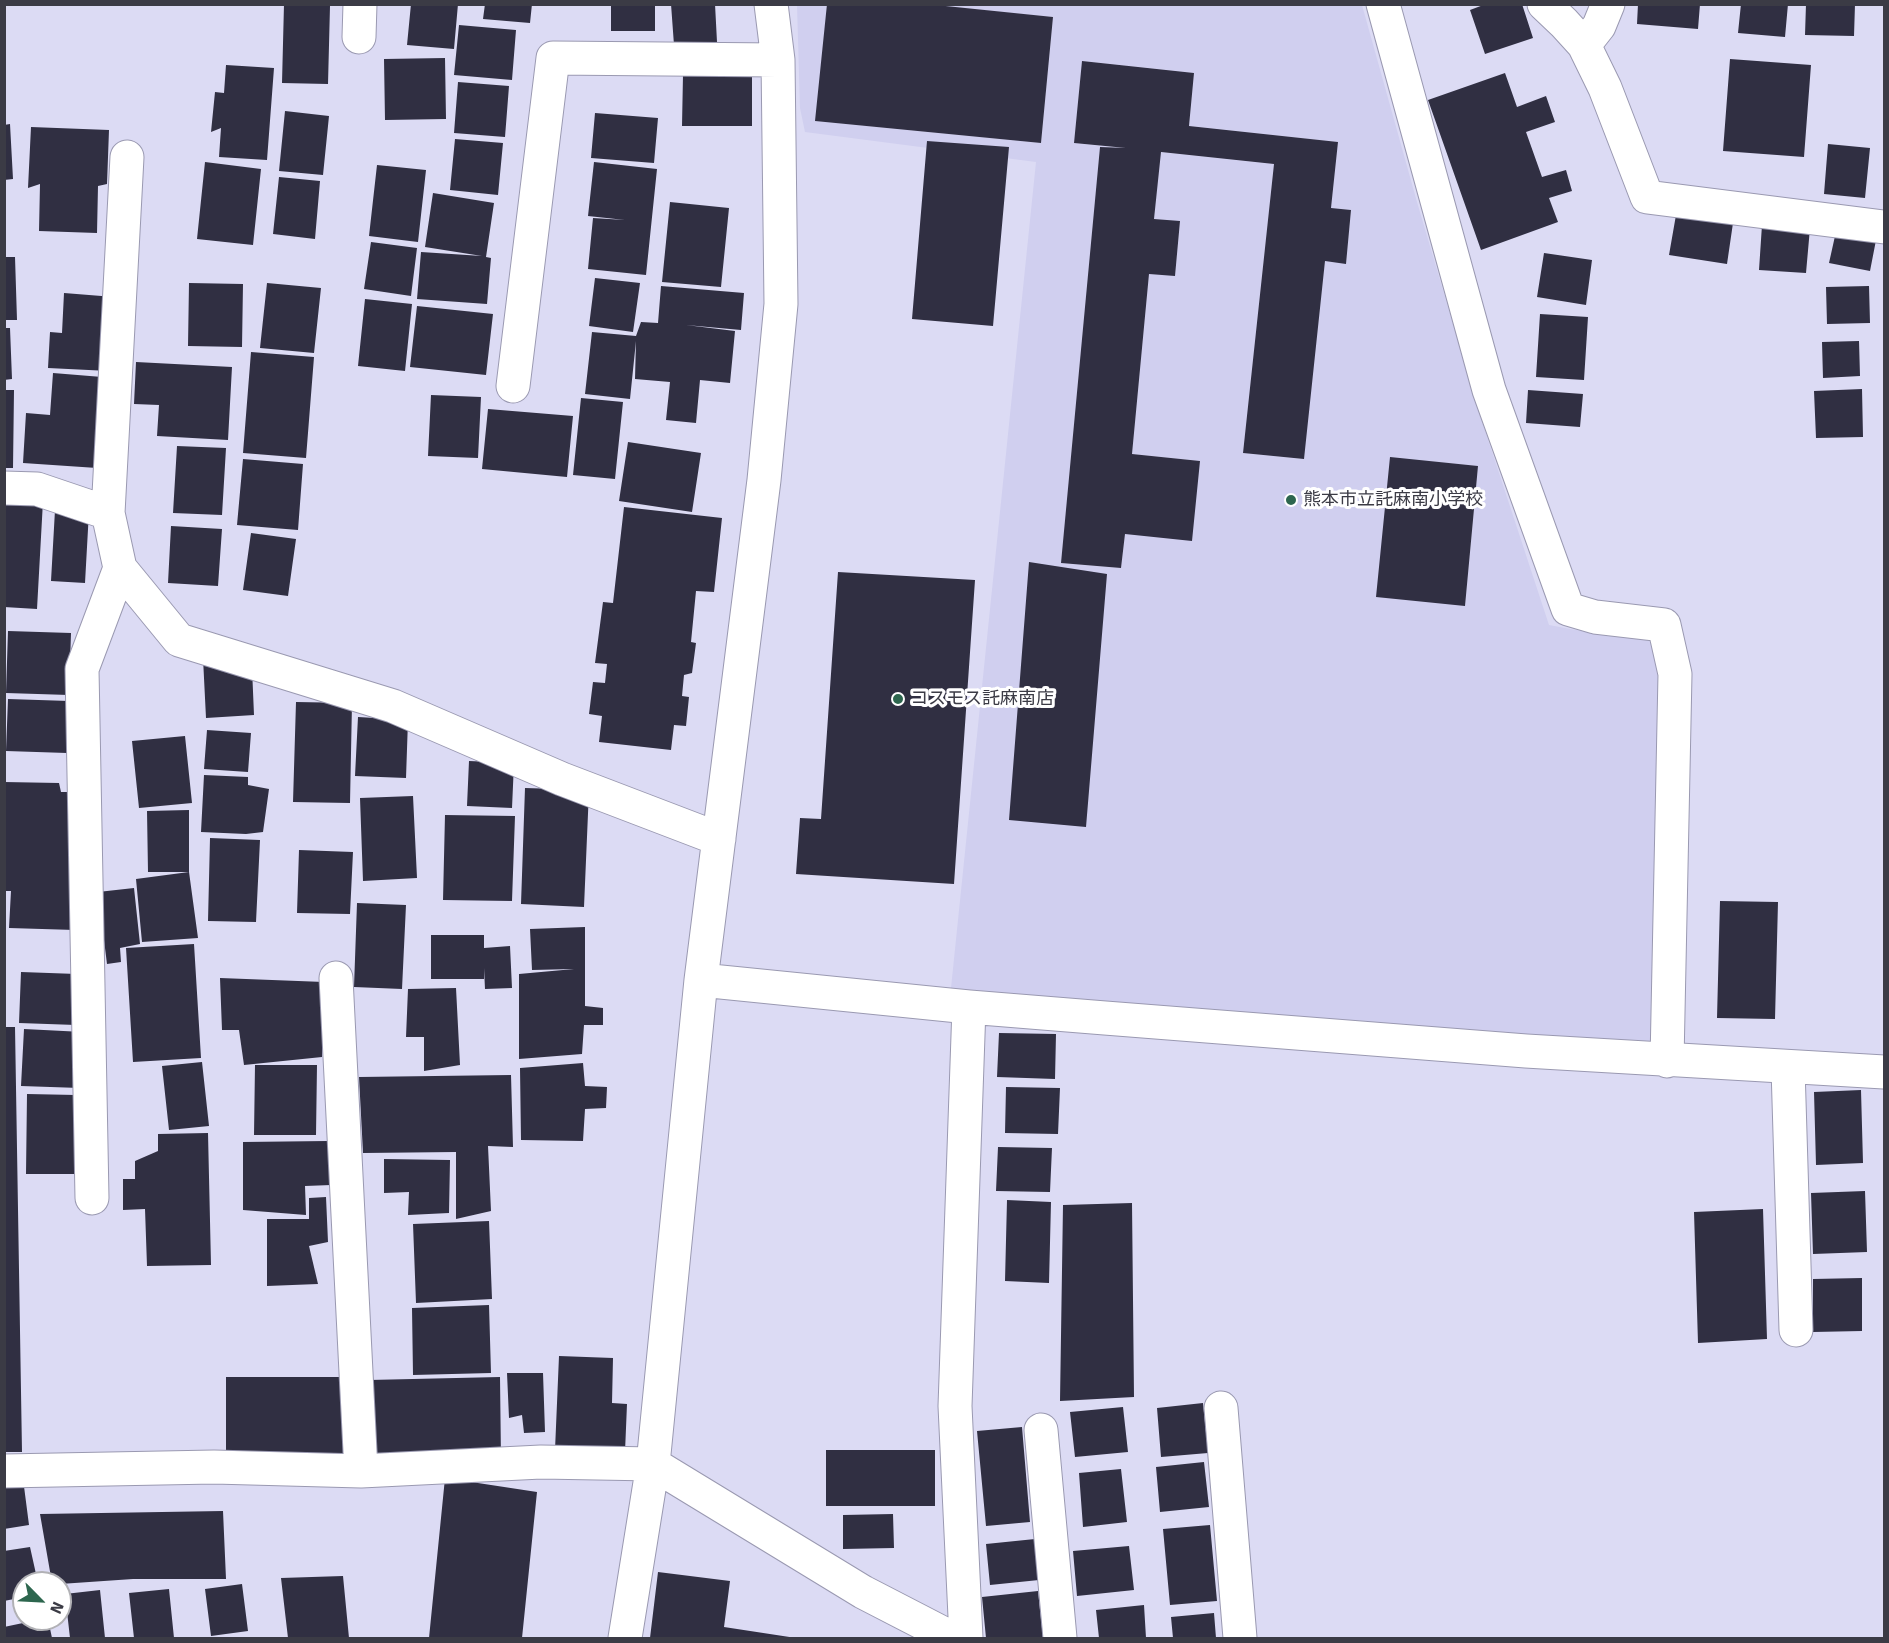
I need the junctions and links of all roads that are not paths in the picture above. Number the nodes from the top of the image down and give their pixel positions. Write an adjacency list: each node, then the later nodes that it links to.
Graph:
1 (360, 4): 6 (street)
2 (771, 4): 8 (street)
3 (1383, 4): 19 (street)
4 (1544, 4): 7 (street)
5 (1608, 4): 7 (street)
6 (359, 37)
7 (1584, 45): 10 (street)
8 (778, 60): 11 (street); 15 (street)
9 (127, 157): 13 (street)
10 (1884, 226)
11 (513, 386)
12 (4, 488): 13 (street)
13 (108, 513): 14 (street)
14 (120, 568): 15 (street); 22 (street)
15 (719, 839): 17 (street)
16 (336, 978): 28 (street)
17 (701, 980): 18 (street); 26 (street)
18 (969, 1007): 19 (street); 31 (street)
19 (1667, 1060): 20 (street)
20 (1788, 1068): 21 (street); 23 (street)
21 (1884, 1072)
22 (92, 1198)
23 (1796, 1330)
24 (1221, 1408): 33 (street)
25 (1041, 1430): 32 (street)
26 (653, 1464): 28 (street); 29 (street); 30 (street)
27 (4, 1471): 28 (street)
28 (361, 1471)
29 (625, 1638)
30 (952, 1638)
31 (966, 1638)
32 (1060, 1638)
33 (1240, 1638)

